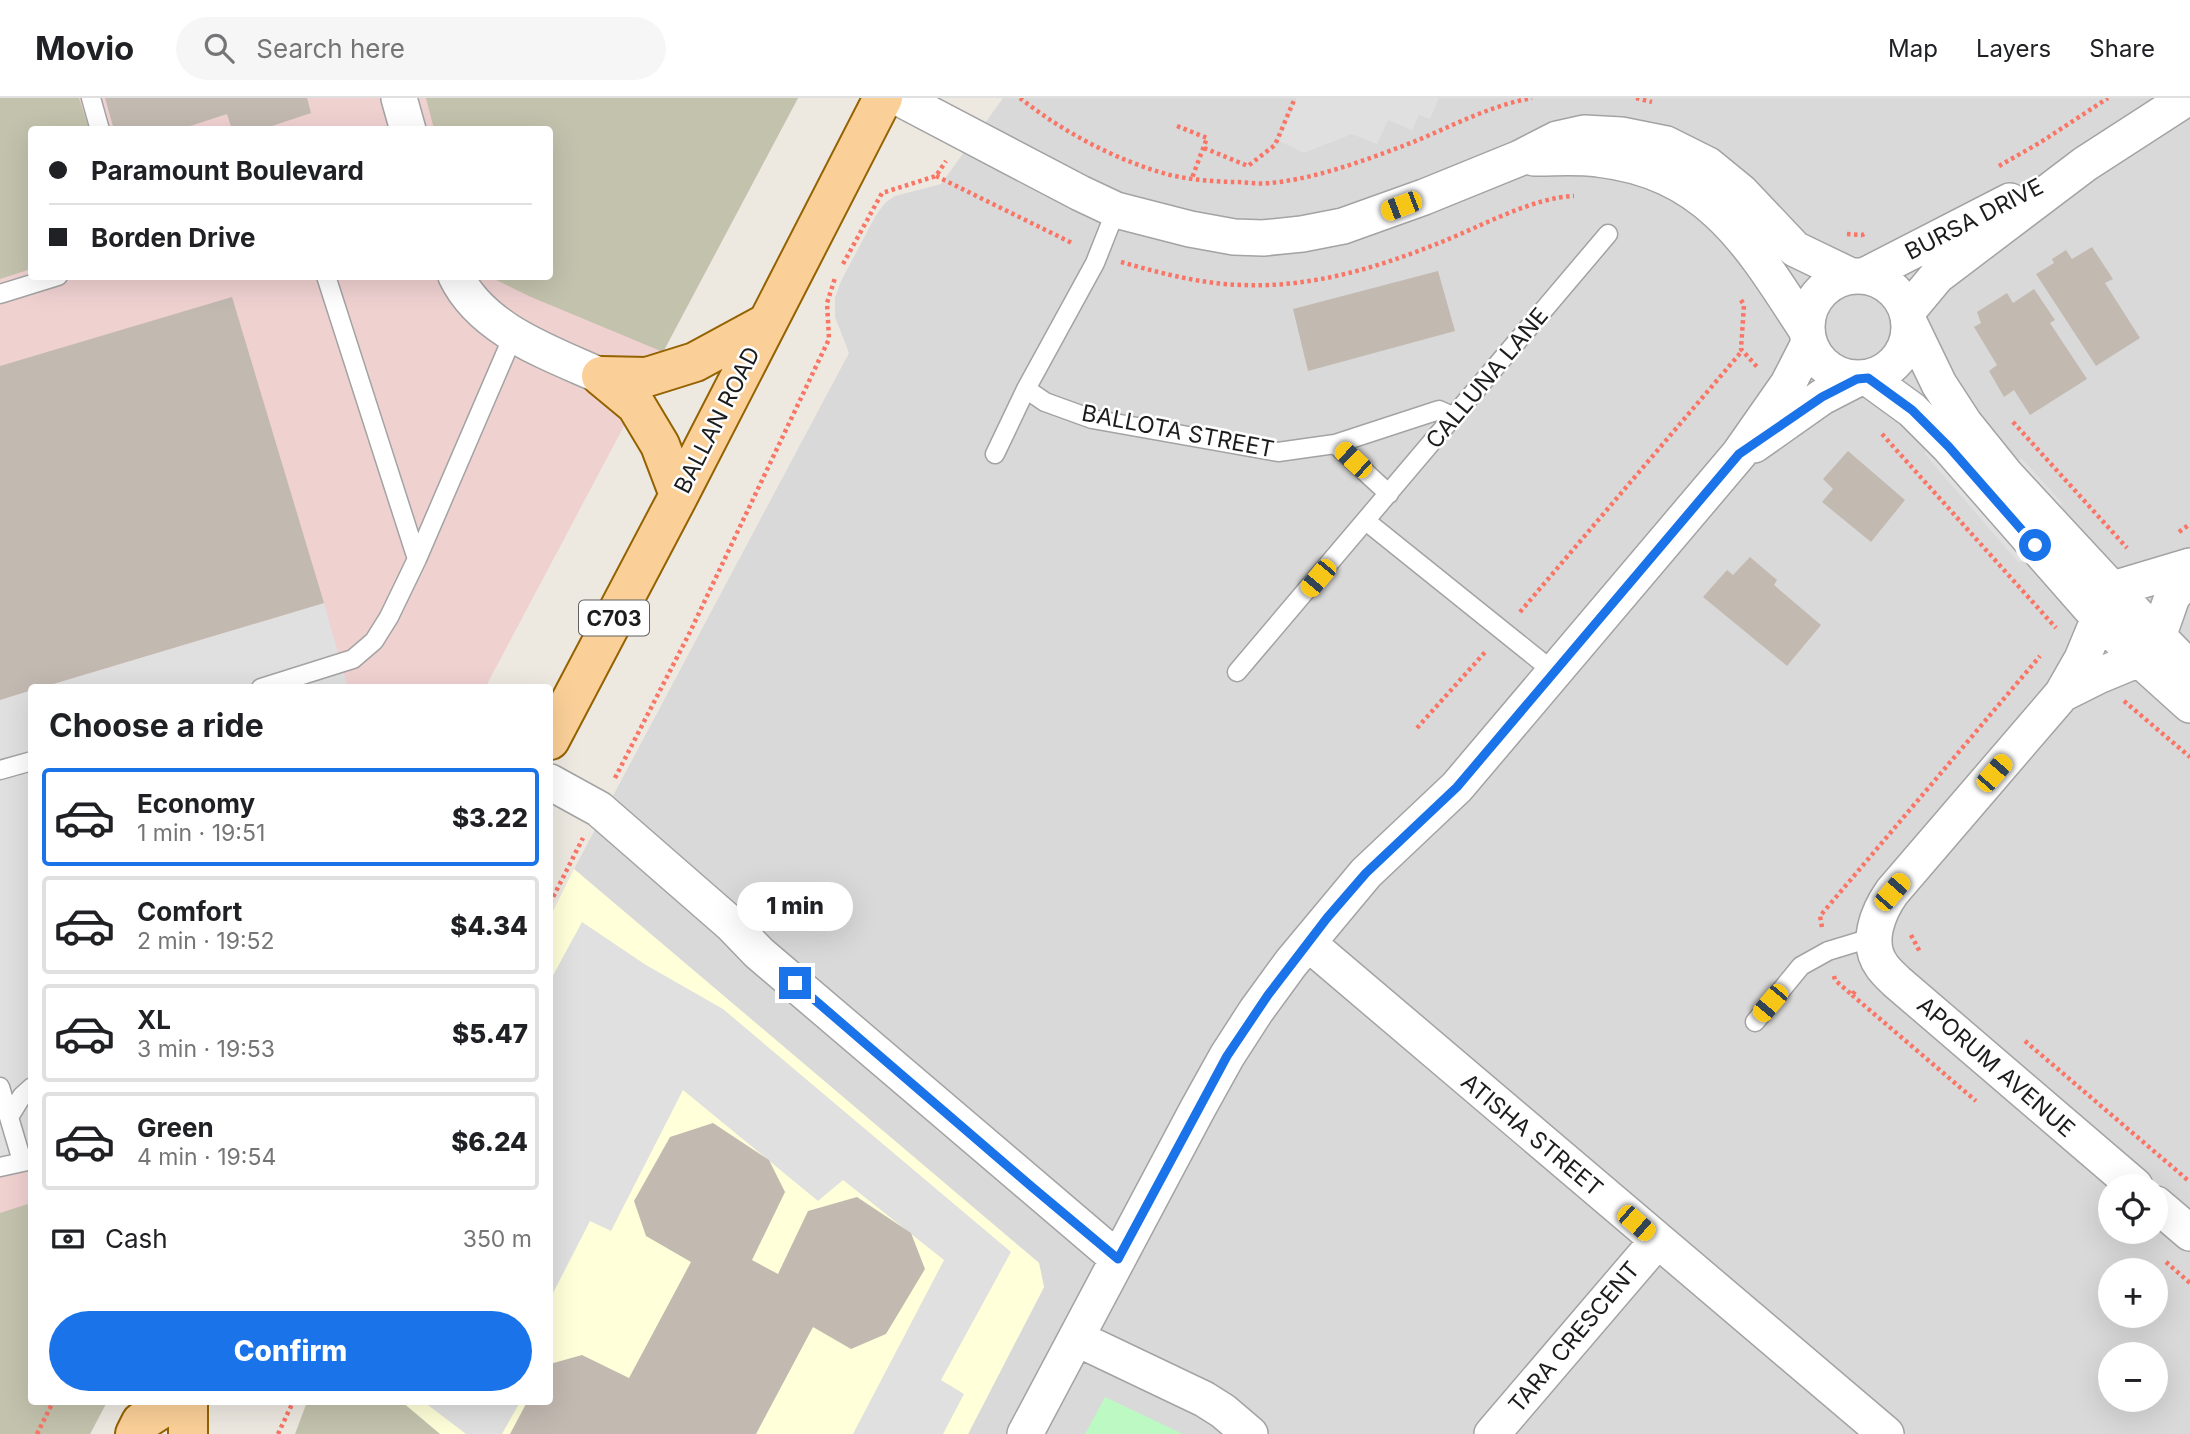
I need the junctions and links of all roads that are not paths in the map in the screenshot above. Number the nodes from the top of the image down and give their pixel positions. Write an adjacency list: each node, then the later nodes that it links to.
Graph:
1 (90, 98): 5 (lane)
2 (883, 98): 16 (main road, BALLAN ROAD / C703)
3 (899, 98): 8 (street)
4 (2186, 98): 7 (street, BURSA DRIVE)
5 (99, 126)
6 (1520, 158): 8 (street); 10 (street); 18 (street)
7 (2085, 164): 10 (street, BURSA DRIVE); 15 (street, BURSA DRIVE)
8 (1116, 210): 21 (lane)
9 (1608, 234): 22 (lane, CALLUNA LANE)
10 (1857, 276): 15 (street); 18 (street)
11 (45, 280): 14 (lane)
12 (327, 280): 29 (lane)
13 (458, 280): 17 (street)
14 (0, 294)
15 (1909, 318): 20 (street); 32 (street)
16 (765, 324): 19 (main road); 27 (main road, BALLAN ROAD / C703)
17 (513, 336): 19 (street); 29 (lane)
18 (1808, 337): 20 (street); 25 (street)
19 (601, 376): 27 (main road)
20 (1863, 379): 25 (street); 32 (street)
21 (1026, 389): 23 (lane, BALLOTA STREET); 24 (lane)
22 (1454, 417): 23 (lane, BALLOTA STREET); 26 (lane, CALLUNA LANE)
23 (1335, 444): 26 (lane)
24 (995, 454)
25 (1739, 454): 36 (street)
26 (1389, 494): 28 (lane, CALLUNA LANE)
27 (679, 495): 40 (main road, BALLAN ROAD / C703)
28 (1366, 521): 35 (lane, CALLUNA LANE); 36 (lane)
29 (417, 559): 37 (lane)
30 (2190, 566): 32 (street)
31 (2190, 574): 33 (street)
32 (2106, 604): 33 (street); 38 (street)
33 (2148, 648): 34 (street); 38 (street); 39 (street)
34 (2190, 669)
35 (1237, 672)
36 (1554, 672): 45 (street)
37 (274, 684)
38 (2062, 694): 44 (street)
39 (2190, 705)
40 (553, 734)
41 (28, 762): 42 (lane)
42 (0, 770)
43 (553, 784): 56 (street)
44 (1874, 937): 46 (lane); 52 (street, APORUM AVENUE)
45 (1308, 943): 55 (street, ATISHA STREET); 56 (street)
46 (1755, 1022)
47 (0, 1087): 49 (lane)
48 (28, 1091): 49 (lane)
49 (9, 1117): 50 (lane)
50 (27, 1160): 51 (lane)
51 (0, 1167)
52 (2121, 1174)
53 (2168, 1214): 54 (street)
54 (2190, 1233)
55 (1657, 1241): 64 (street, TARA CRESCENT); 65 (street, ATISHA STREET)
56 (1118, 1259): 57 (street)
57 (1076, 1338): 62 (street); 63 (street)
58 (167, 1405): 60 (main road)
59 (188, 1405): 61 (main road)
60 (135, 1434)
61 (188, 1434)
62 (1025, 1434)
63 (1250, 1434)
64 (1492, 1434)
65 (1886, 1434)

